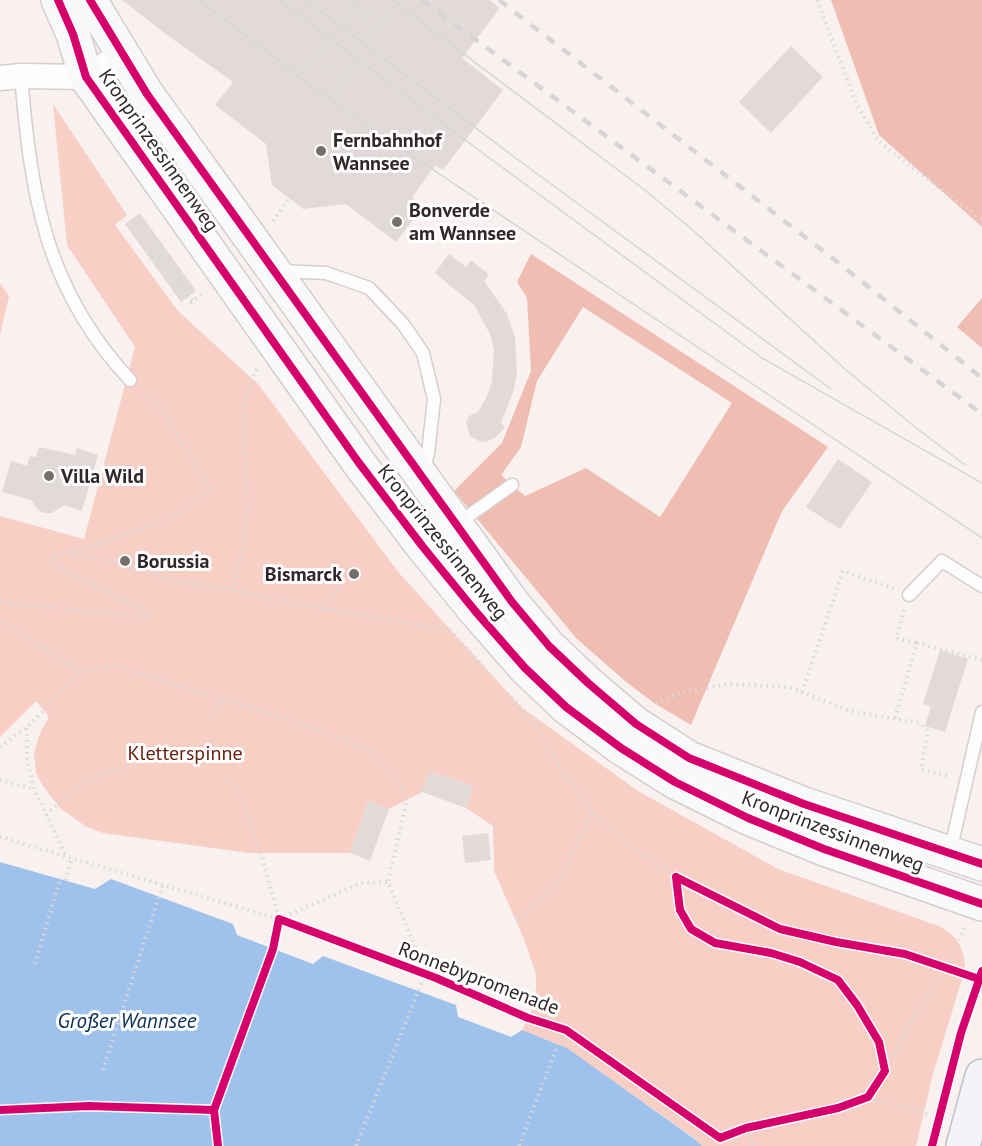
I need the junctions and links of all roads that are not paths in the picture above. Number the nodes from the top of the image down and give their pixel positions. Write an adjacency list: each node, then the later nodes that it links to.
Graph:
1 (58, 0): 5 (main road, Kronprinzessinnenweg)
2 (90, 0): 3 (main road, Kronprinzessinnenweg)
3 (121, 54): 5 (street); 6 (main road, Kronprinzessinnenweg)
4 (10, 77): 5 (street); 7 (lane)
5 (86, 77): 11 (main road, Kronprinzessinnenweg)
6 (274, 271): 8 (main road, Kronprinzessinnenweg); 8 (lane)
7 (130, 380)
8 (422, 477): 10 (main road, Kronprinzessinnenweg)
9 (512, 485): 10 (lane)
10 (456, 525): 11 (main road); 15 (main road, Kronprinzessinnenweg)
11 (423, 547): 17 (main road, Kronprinzessinnenweg)
12 (982, 586): 13 (lane)
13 (909, 595)
14 (982, 712): 15 (lane)
15 (950, 853): 16 (main road, Kronprinzessinnenweg); 17 (main road)
16 (982, 864)
17 (938, 889): 18 (main road, Kronprinzessinnenweg)
18 (979, 903)
19 (982, 1076): 20 (main road)
20 (963, 1146)

